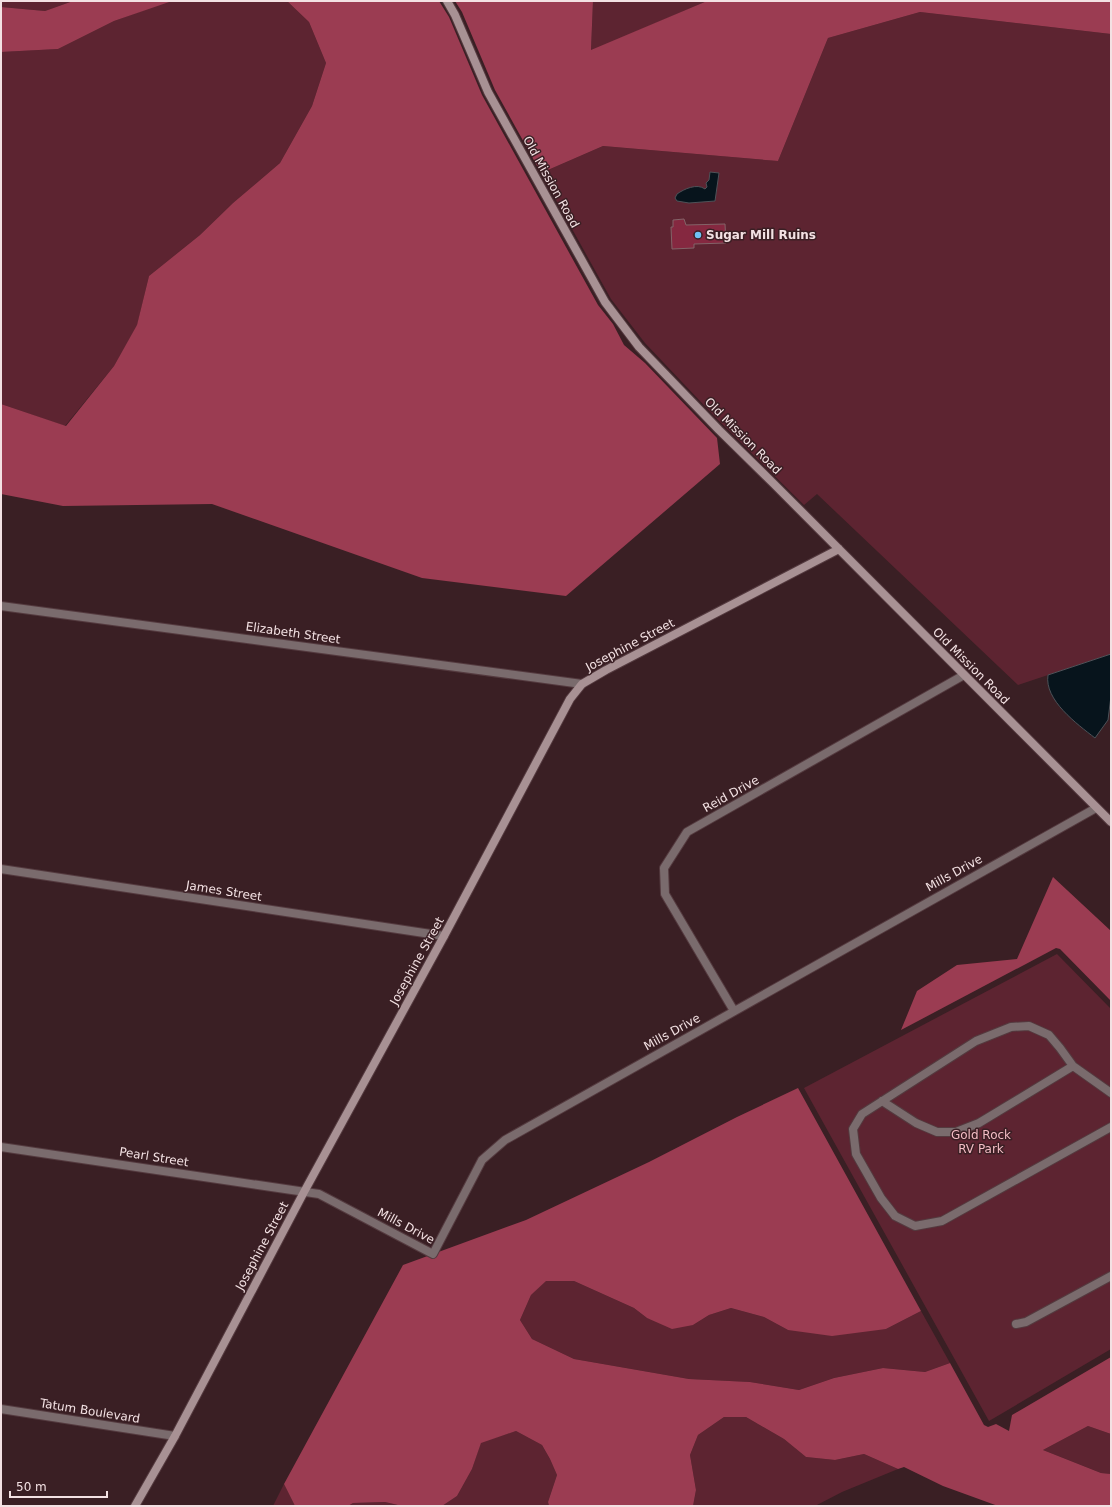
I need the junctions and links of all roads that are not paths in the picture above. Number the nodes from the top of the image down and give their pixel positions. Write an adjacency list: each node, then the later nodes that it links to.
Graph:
1 (447, 1): 2 (street, Old Mission Road)
2 (838, 549): 4 (street, Old Mission Road); 5 (street, Josephine Street)
3 (1, 606): 5 (street, Elizabeth Street)
4 (964, 675): 6 (street, Old Mission Road); 10 (street, Reid Drive)
5 (582, 684): 9 (street, Josephine Street)
6 (1096, 808): 7 (street, Old Mission Road); 10 (street, Mills Drive)
7 (1111, 822)
8 (1, 870): 9 (street, James Street)
9 (444, 936): 16 (street, Josephine Street)
10 (734, 1011): 16 (street, Mills Drive)
11 (1073, 1066): 12 (street); 13 (street); 13 (street)
12 (1111, 1093)
13 (882, 1101): 14 (street)
14 (1111, 1126)
15 (1, 1147): 16 (street, Pearl Street)
16 (304, 1192): 20 (street, Josephine Street)
17 (1111, 1276): 18 (street)
18 (1016, 1324)
19 (1, 1409): 20 (street, Tatum Boulevard)
20 (175, 1436): 21 (street, Josephine Street)
21 (135, 1506)

